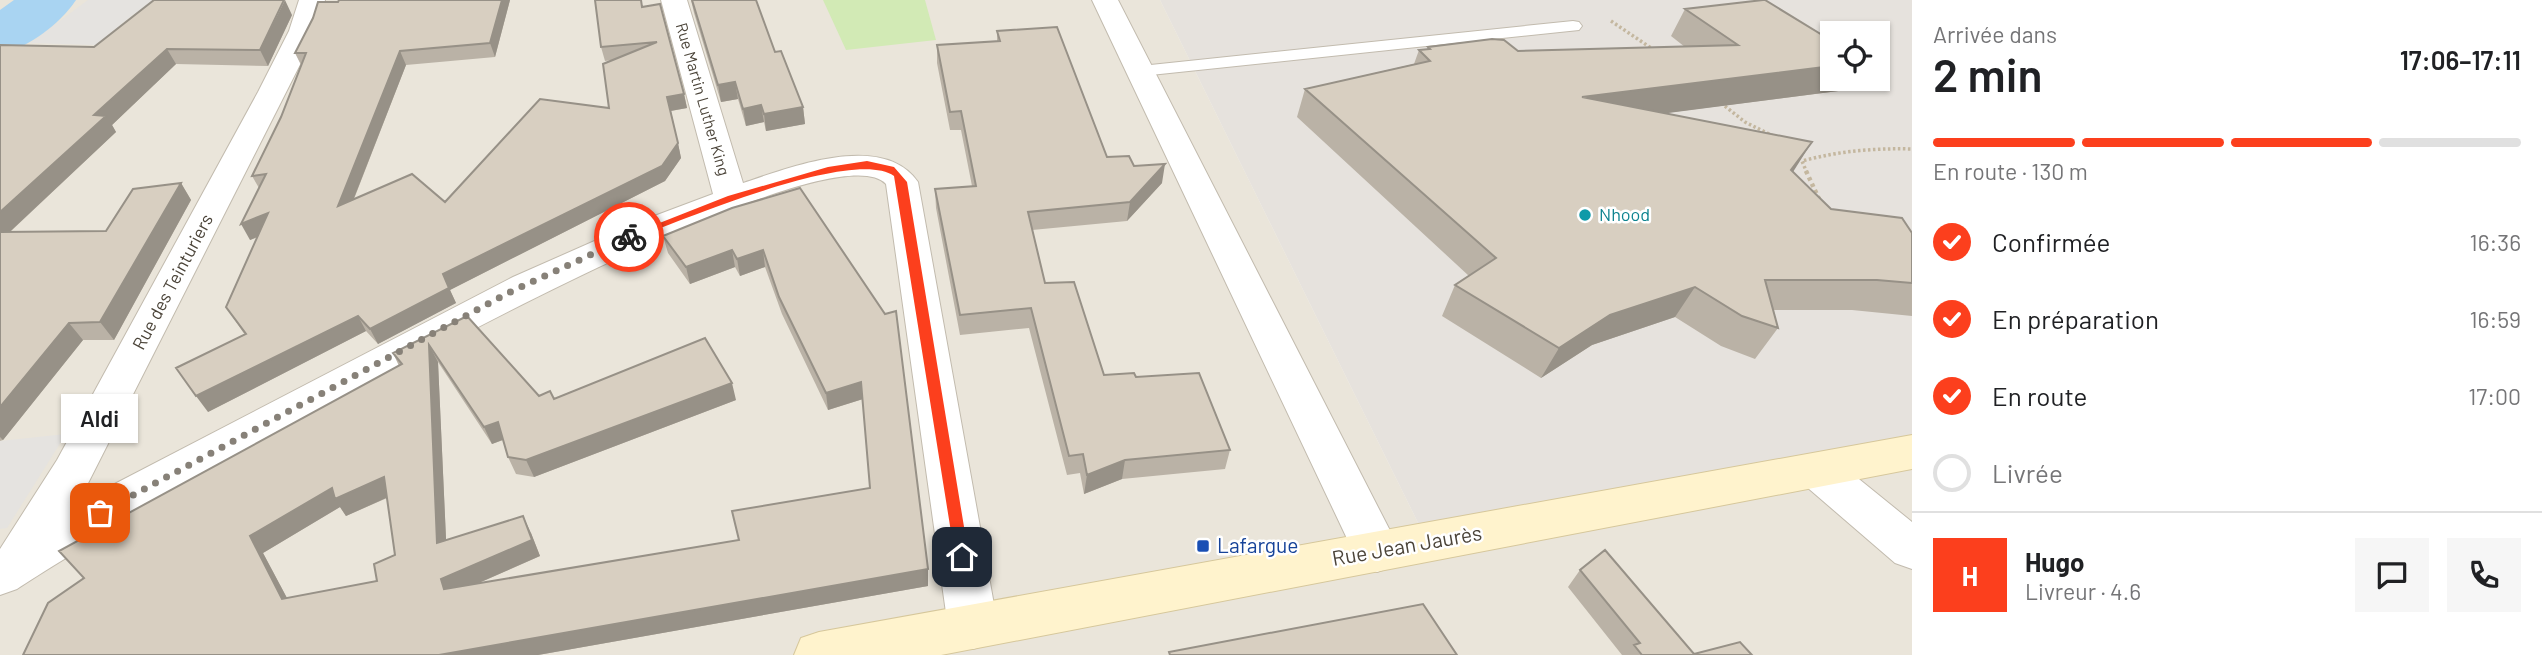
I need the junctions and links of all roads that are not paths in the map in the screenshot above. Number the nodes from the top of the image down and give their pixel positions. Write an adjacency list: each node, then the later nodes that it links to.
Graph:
1 (312, 0): 11 (street, Rue des Teinturiers)
2 (674, 0): 6 (street, Rue Martin Luther King)
3 (1105, 0): 5 (street)
4 (1573, 26): 5 (lane)
5 (1141, 71): 10 (street)
6 (731, 198): 11 (street); 12 (street)
7 (1912, 452): 8 (main road, Rue Jean Jaurès)
8 (1817, 470): 9 (street); 10 (main road, Rue Jean Jaurès)
9 (1912, 549)
10 (1377, 552): 12 (main road, Rue Jean Jaurès)
11 (11, 567)
12 (973, 627): 13 (main road, Rue Jean Jaurès)
13 (818, 655)

